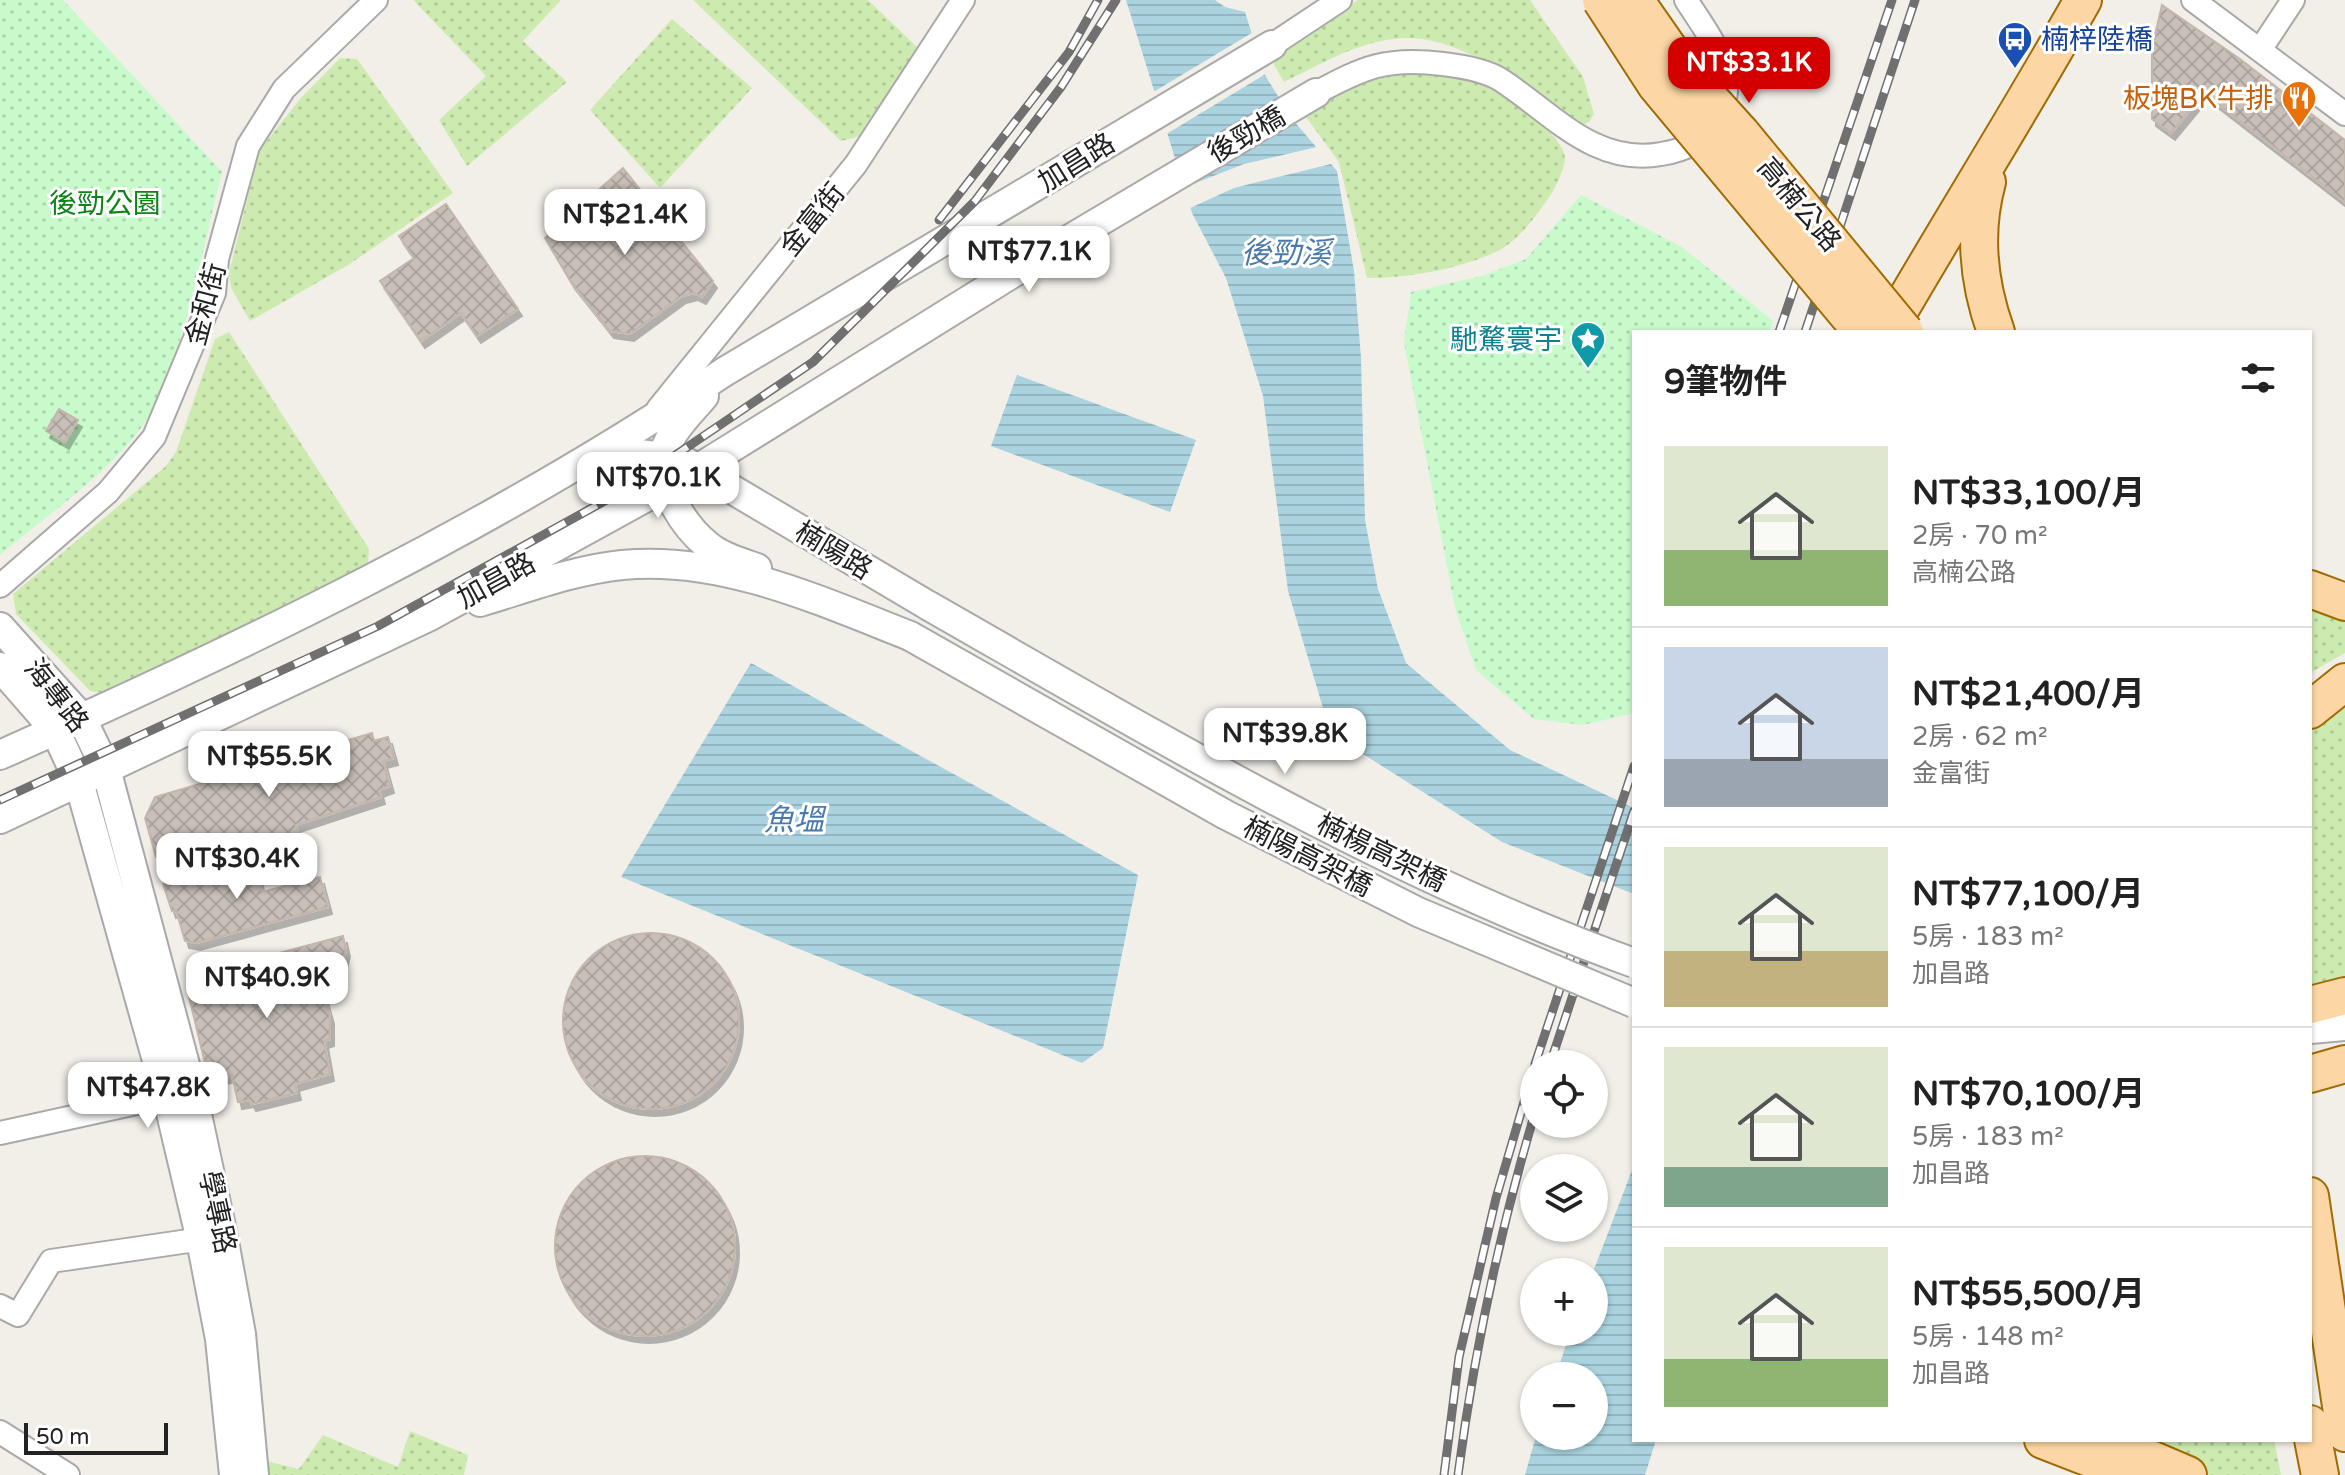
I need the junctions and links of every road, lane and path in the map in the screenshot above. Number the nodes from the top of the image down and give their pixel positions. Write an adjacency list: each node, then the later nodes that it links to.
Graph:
1 (376, 0): 32 (street, 金和街)
2 (963, 0): 23 (street, 金富街)
3 (1340, 0): 10 (street)
4 (1601, 0): 18 (main road, 高楠公路, bridge)
5 (1635, 0): 20 (main road, 高楠公路, bridge)
6 (1686, 0): 12 (street)
7 (2083, 0): 14 (main road)
8 (2193, 0): 11 (street)
9 (2293, 0): 11 (street)
10 (1272, 45): 16 (street, 加昌路)
11 (2260, 50): 13 (street)
12 (1316, 93): 15 (street, 後勁橋)
13 (2345, 114)
14 (1994, 157): 19 (main road); 21 (main road)
15 (1176, 175): 17 (street, 加昌路)
16 (979, 223): 17 (street); 22 (street, 加昌路)
17 (1011, 274): 25 (street, 加昌路)
18 (1860, 330)
19 (1888, 330)
20 (1903, 330)
21 (1995, 330)
22 (724, 372): 23 (street, 加昌路); 24 (street)
23 (645, 425): 26 (street, 加昌路)
24 (663, 455): 25 (street, 楠陽路); 26 (street, 楠陽路); 27 (street)
25 (699, 468): 27 (street, 加昌路); 29 (street, 楠陽路)
26 (561, 475): 42 (street, 加昌路)
27 (667, 485): 36 (street, 加昌路); 38 (street)
28 (831, 522): 29 (street)
29 (850, 560): 35 (street, 楠陽路)
30 (2312, 566): 31 (main road)
31 (2345, 578)
32 (0, 586)
33 (2312, 590): 34 (main road)
34 (2345, 602)
35 (929, 606): 48 (street, 楠楊高架橋, bridge)
36 (430, 616): 38 (street); 45 (street, 加昌路)
37 (0, 627): 42 (street, 海專路)
38 (910, 636): 50 (street, 楠陽高架橋, bridge)
39 (0, 667): 43 (street, 海專路)
40 (2345, 682): 41 (main road)
41 (2312, 708)
42 (81, 717): 43 (street, 加昌路); 45 (street, 海專路)
43 (55, 730): 44 (street, 加昌路); 46 (street, 海專路)
44 (0, 755)
45 (106, 769): 46 (street, 加昌路); 57 (street, 學專路)
46 (79, 782): 47 (street, 加昌路); 57 (street, 學專路)
47 (0, 819)
48 (1632, 962)
49 (2345, 996): 51 (main road)
50 (1632, 1002)
51 (2312, 1004)
52 (2345, 1026): 53 (street)
53 (2312, 1029)
54 (2345, 1063): 55 (street); 56 (main road)
55 (2312, 1066)
56 (2312, 1073)
57 (180, 1094): 58 (street); 60 (street, 學專路)
58 (0, 1133)
59 (2312, 1210): 63 (main road)
60 (212, 1238): 61 (street); 68 (street, 學專路); 69 (street, 學專路)
61 (0, 1306)
62 (0, 1432): 67 (street)
63 (2345, 1433)
64 (2312, 1434): 72 (main road)
65 (2048, 1442): 70 (main road)
66 (2111, 1442): 71 (main road)
67 (67, 1475)
68 (234, 1475)
69 (254, 1475)
70 (2133, 1475)
71 (2188, 1475)
72 (2320, 1475)

